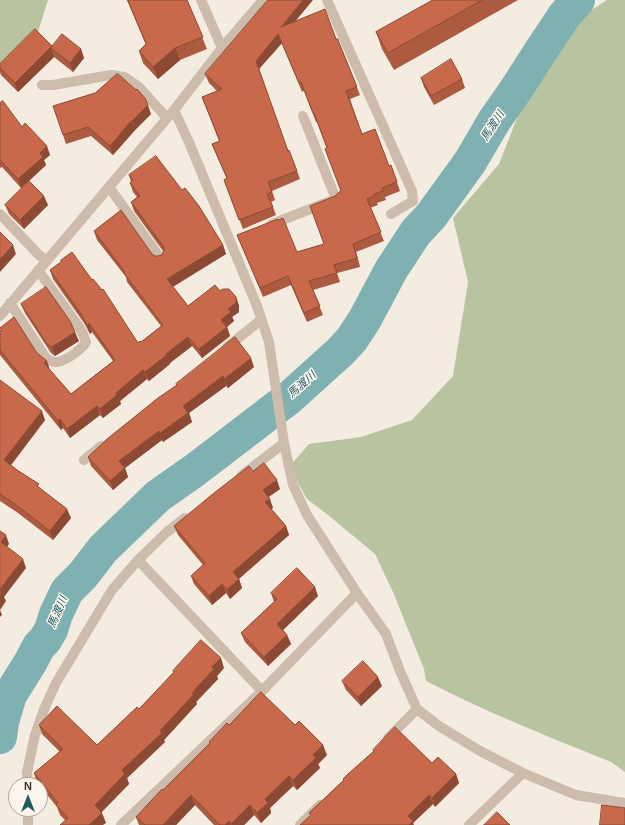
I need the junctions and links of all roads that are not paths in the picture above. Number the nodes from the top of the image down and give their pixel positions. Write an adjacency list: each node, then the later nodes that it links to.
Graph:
1 (201, 0): 4 (street)
2 (263, 0): 4 (street)
3 (327, 0): 11 (street)
4 (222, 48): 6 (street)
5 (42, 85): 8 (street)
6 (174, 110): 8 (street); 18 (street)
7 (303, 116): 12 (street)
8 (167, 118): 9 (street)
9 (109, 187): 13 (street); 14 (street)
10 (0, 214): 14 (street)
11 (391, 214)
12 (265, 227)
13 (161, 259)
14 (47, 261): 15 (street)
15 (38, 270): 16 (street); 16 (street)
16 (10, 303): 17 (street)
17 (0, 316)
18 (261, 320): 19 (street); 21 (street)
19 (218, 353)
20 (108, 440): 22 (street)
21 (284, 443): 23 (street); 26 (street)
22 (84, 460)
23 (235, 481)
24 (192, 514): 25 (street)
25 (138, 560): 27 (street); 31 (street)
26 (358, 593): 27 (street); 28 (street)
27 (262, 691): 34 (street)
28 (417, 709): 29 (street); 30 (street)
29 (383, 742)
30 (522, 773): 33 (street); 36 (street)
31 (28, 777)
32 (328, 797): 35 (street)
33 (625, 803)
34 (121, 825)
35 (300, 825)
36 (469, 825)

